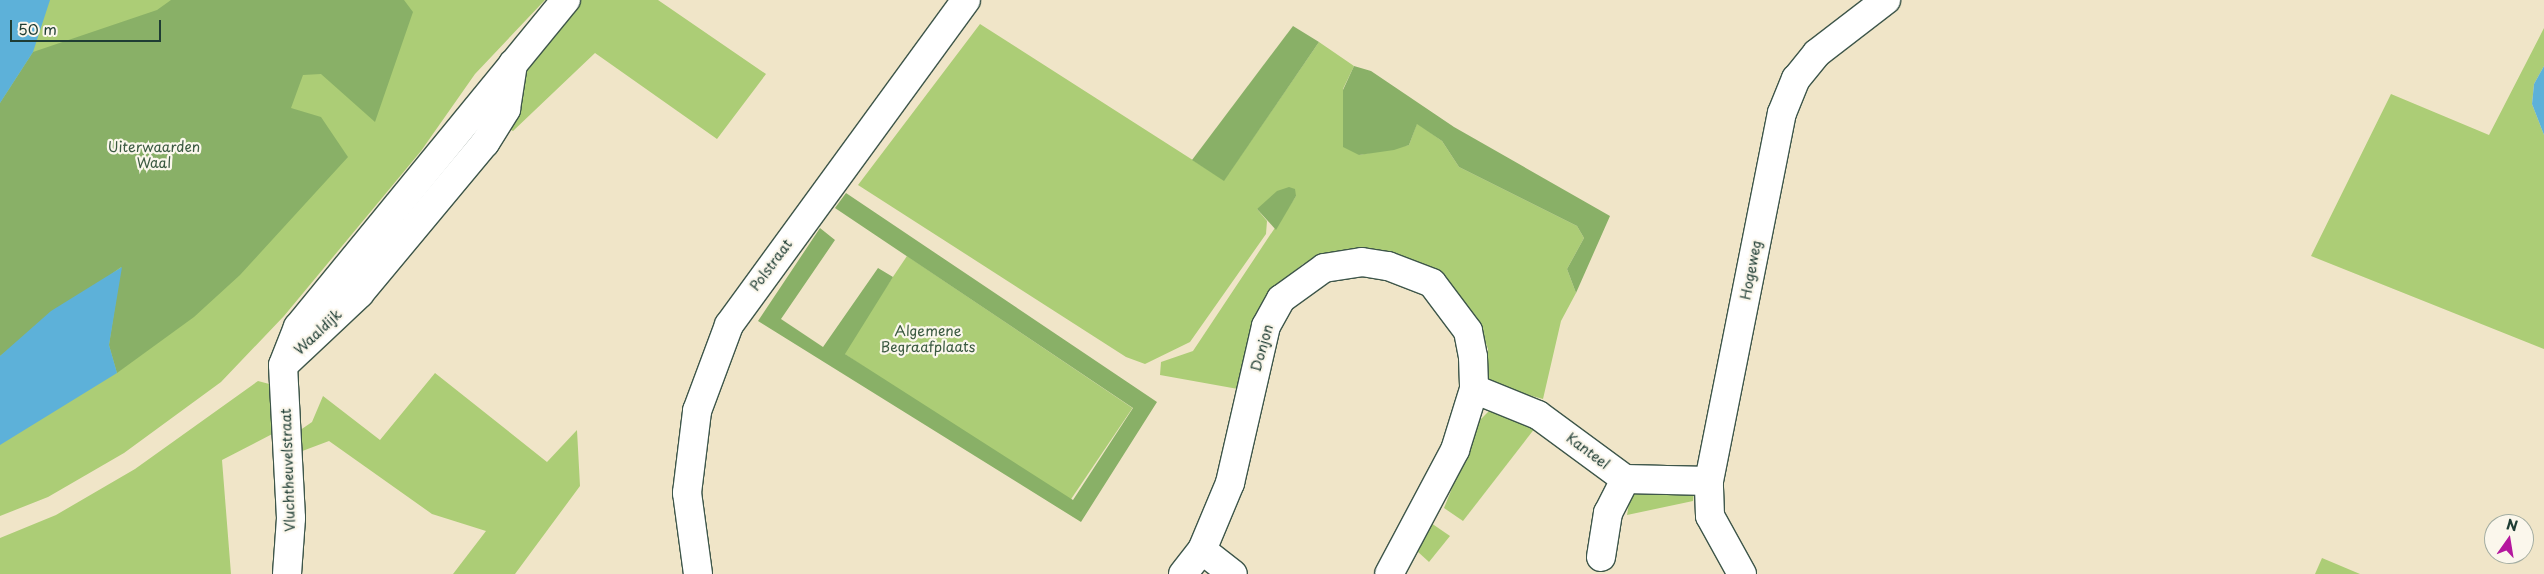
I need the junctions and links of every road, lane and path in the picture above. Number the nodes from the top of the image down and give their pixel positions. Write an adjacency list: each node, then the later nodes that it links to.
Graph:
1 (566, 0): 4 (street, Waaldijk)
2 (966, 0): 11 (street, Polstraat)
3 (1886, 0): 7 (street, Hogeweg)
4 (283, 365): 10 (street, Vluchtheuvelstraat)
5 (1474, 389): 6 (street, Kanteel); 8 (street, Donjon); 14 (street, Donjon)
6 (1625, 479): 7 (street); 9 (street)
7 (1709, 481): 15 (street, Hogeweg)
8 (1202, 550): 12 (street, Donjon); 13 (street)
9 (1602, 557)
10 (287, 574)
11 (698, 574)
12 (1183, 574)
13 (1233, 574)
14 (1389, 574)
15 (1742, 574)

